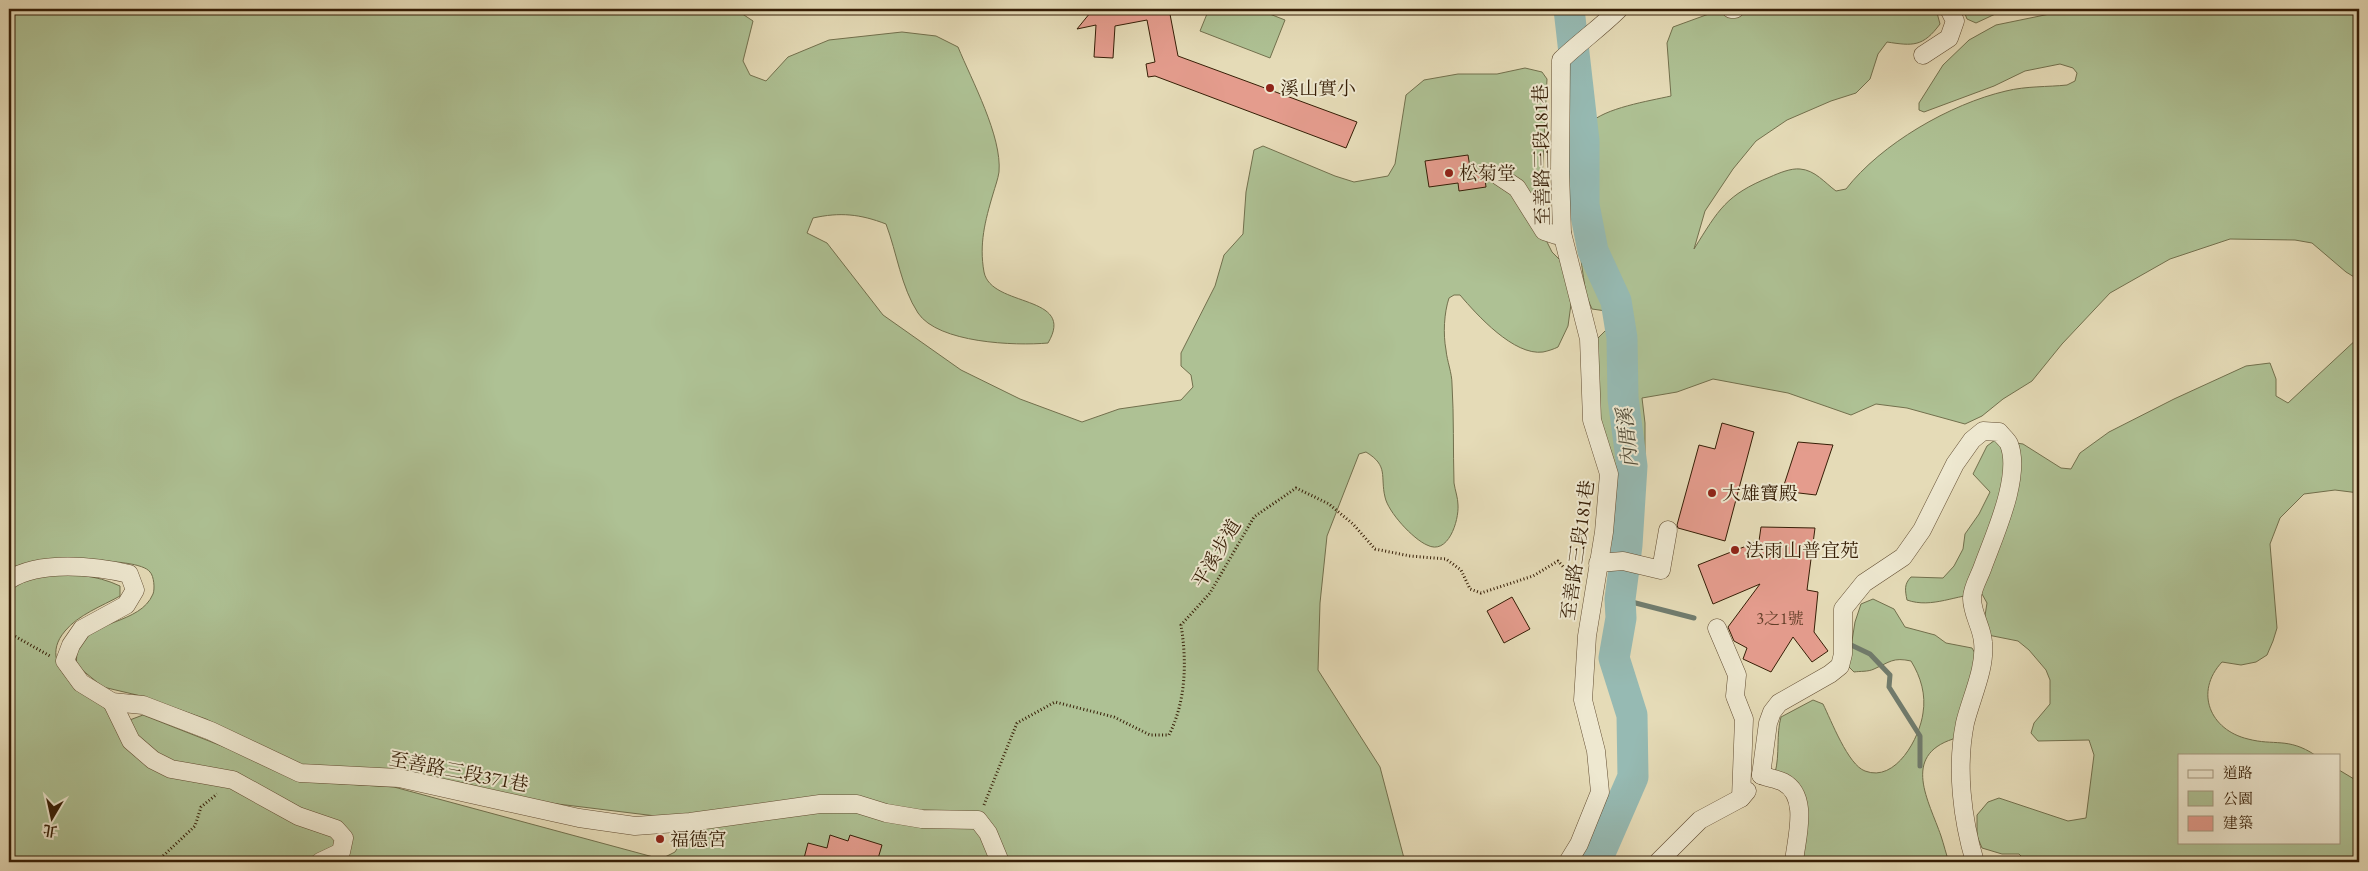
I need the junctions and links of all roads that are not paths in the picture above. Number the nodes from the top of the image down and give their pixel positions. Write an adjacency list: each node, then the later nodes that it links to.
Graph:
1 (1619, 9): 7 (street, 至善路三段181巷)
2 (1731, 9): 3 (street)
3 (1735, 9)
4 (1949, 9): 5 (street)
5 (1924, 55)
6 (1499, 176): 7 (street)
7 (1562, 233): 9 (street, 至善路三段181巷)
8 (1668, 530): 9 (street)
9 (1598, 563): 17 (street, 至善路三段181巷)
10 (9, 580): 12 (street, 至善路三段371巷)
11 (1716, 628): 14 (street)
12 (112, 702): 15 (street); 16 (street, 至善路三段371巷)
13 (1761, 776): 14 (street); 19 (street); 20 (street)
14 (1741, 798): 18 (street)
15 (320, 862)
16 (1000, 862)
17 (1568, 862)
18 (1658, 862)
19 (1794, 862)
20 (1975, 862)

